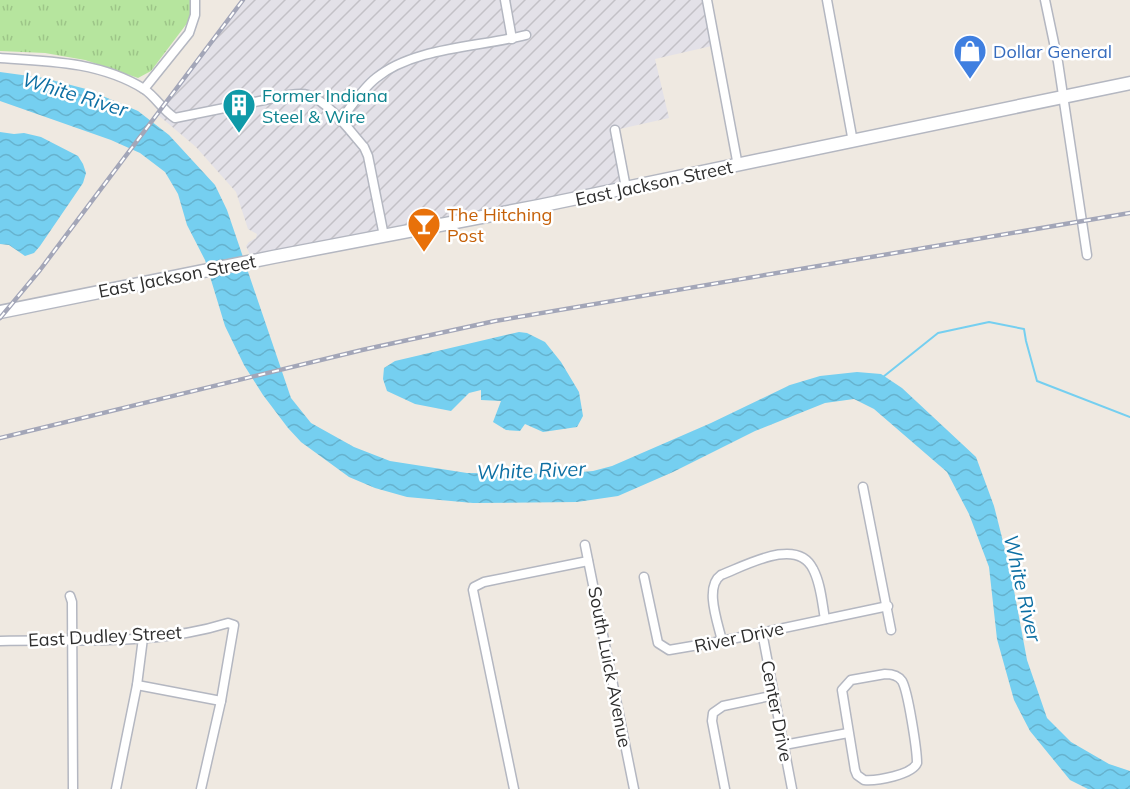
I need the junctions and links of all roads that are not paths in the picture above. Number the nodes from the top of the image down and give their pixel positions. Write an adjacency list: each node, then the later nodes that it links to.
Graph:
1 (195, 0): 10 (street)
2 (505, 0): 7 (street)
3 (706, 0): 15 (street)
4 (827, 0): 14 (street)
5 (1045, 0): 11 (street)
6 (526, 35): 7 (street)
7 (512, 39): 12 (street)
8 (0, 58): 10 (street)
9 (1130, 82): 11 (main road, East Jackson Street)
10 (144, 89): 12 (street)
11 (1064, 97): 14 (main road, East Jackson Street); 18 (street)
12 (340, 121): 17 (street)
13 (615, 130): 16 (street)
14 (853, 142): 15 (main road, East Jackson Street)
15 (738, 166): 16 (main road, East Jackson Street)
16 (626, 189): 17 (main road, East Jackson Street)
17 (384, 236): 19 (main road, East Jackson Street)
18 (1087, 255)
19 (0, 312)
20 (863, 487): 25 (street)
21 (585, 545): 22 (street, South Luick Avenue)
22 (588, 561): 41 (street); 42 (street, South Luick Avenue)
23 (644, 577): 32 (street, River Drive)
24 (70, 596): 30 (street)
25 (888, 606): 26 (street, River Drive); 27 (street)
26 (825, 619): 28 (street, River Drive); 32 (street)
27 (891, 630)
28 (762, 632): 32 (street, River Drive); 34 (street, Center Drive)
29 (143, 638): 30 (street, East Dudley Street); 33 (street); 35 (street, East Dudley Street)
30 (72, 640): 31 (street, East Dudley Street); 38 (street)
31 (0, 641)
32 (722, 641)
33 (137, 686): 35 (street); 39 (street)
34 (775, 695): 37 (street, Center Drive); 43 (street)
35 (221, 701): 40 (street)
36 (848, 733): 36 (street); 37 (street)
37 (784, 745): 44 (street, Center Drive)
38 (73, 789)
39 (116, 789)
40 (201, 789)
41 (514, 789)
42 (634, 789)
43 (725, 789)
44 (792, 789)

